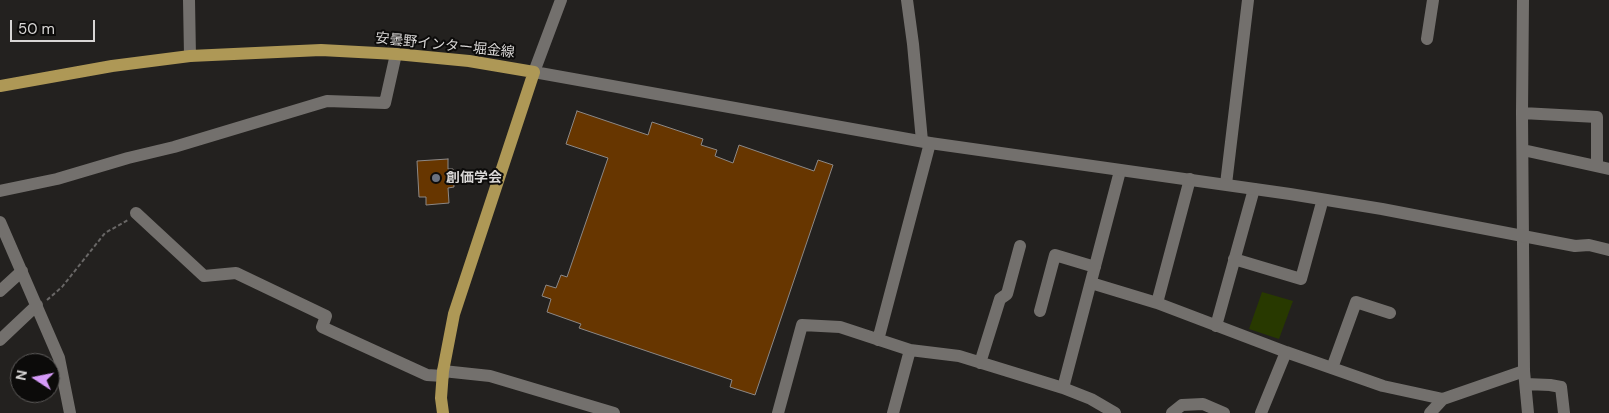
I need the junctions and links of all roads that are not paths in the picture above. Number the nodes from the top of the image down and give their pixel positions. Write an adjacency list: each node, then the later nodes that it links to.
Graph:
1 (189, 0): 9 (street)
2 (561, 0): 10 (street)
3 (907, 0): 13 (street)
4 (1248, 0): 18 (street)
5 (1433, 0): 7 (street)
6 (1523, 0): 12 (street)
7 (1427, 39)
8 (396, 54): 9 (main road, 安曇野インター堀金線); 10 (main road, 安曇野インター堀金線); 20 (street)
9 (190, 56): 11 (main road, 安曇野インター堀金線)
10 (534, 72): 13 (street); 44 (main road)
11 (0, 86)
12 (1522, 113): 14 (street); 15 (street)
13 (926, 142): 16 (street); 38 (street)
14 (1523, 150): 15 (street); 24 (street)
15 (1603, 167)
16 (1120, 171): 17 (street); 28 (street)
17 (1190, 179): 18 (street); 32 (street)
18 (1226, 184): 19 (street)
19 (1254, 189): 24 (street); 27 (street)
20 (0, 191)
21 (1321, 206): 27 (street)
22 (136, 213): 44 (street)
23 (0, 222): 29 (street)
24 (1523, 236): 26 (street); 43 (street)
25 (1020, 246): 41 (street)
26 (1609, 250)
27 (1234, 259): 36 (street)
28 (1095, 267): 30 (street); 34 (street)
29 (22, 271): 31 (street); 33 (street)
30 (1090, 283): 32 (street); 46 (street)
31 (0, 291)
32 (1157, 303): 36 (street)
33 (38, 307): 37 (street); 48 (street)
34 (1040, 311)
35 (1390, 312): 42 (street)
36 (1216, 326): 40 (street)
37 (0, 340)
38 (878, 340): 39 (street); 51 (street)
39 (910, 350): 41 (street); 52 (street)
40 (1286, 352): 42 (street); 56 (street)
41 (980, 363): 46 (street)
42 (1332, 368): 47 (street)
43 (1524, 371): 45 (street); 47 (street)
44 (443, 373): 49 (main road); 50 (street)
45 (1526, 384): 58 (street); 59 (street)
46 (1063, 388): 53 (street)
47 (1443, 399): 57 (street)
48 (70, 413)
49 (443, 413)
50 (614, 413)
51 (778, 413)
52 (893, 413)
53 (1115, 413)
54 (1172, 413): 55 (street)
55 (1224, 413)
56 (1261, 413)
57 (1430, 413)
58 (1528, 413)
59 (1564, 413)

